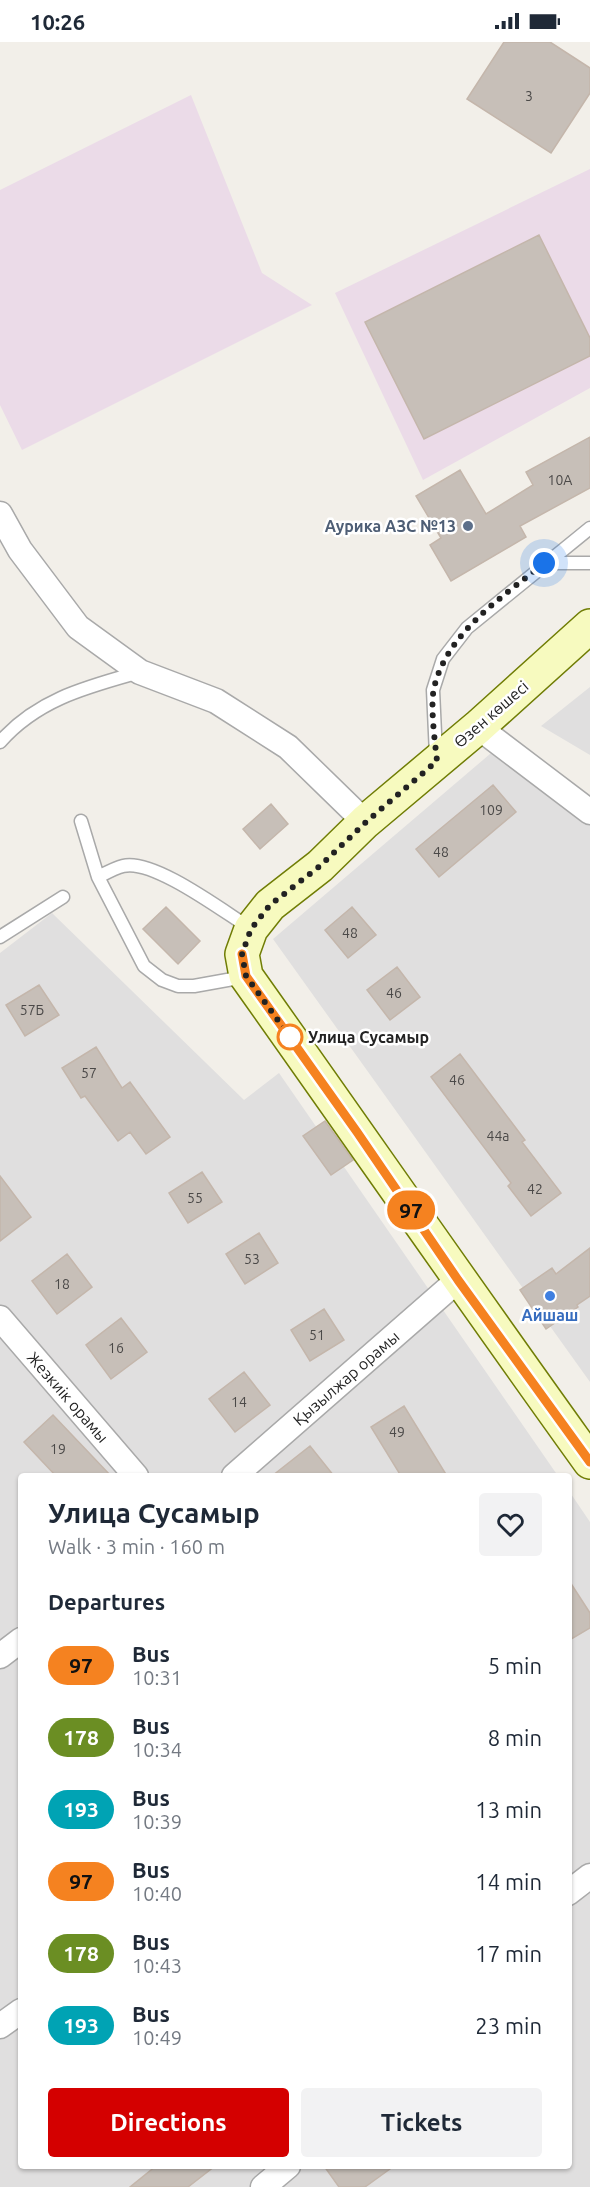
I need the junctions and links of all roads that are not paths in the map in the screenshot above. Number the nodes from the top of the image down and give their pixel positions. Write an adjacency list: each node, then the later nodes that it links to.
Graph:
1 (0, 514): 6 (street)
2 (590, 528): 3 (lane)
3 (544, 563): 4 (lane); 9 (lane)
4 (590, 563)
5 (590, 626): 7 (main road, Өзен көшесі)
6 (140, 672): 8 (lane); 12 (street)
7 (478, 727): 9 (main road, Өзен көшесі); 10 (street)
8 (0, 742)
9 (437, 761): 12 (main road, Өзен көшесі)
10 (590, 812)
11 (81, 820): 13 (lane)
12 (366, 822): 16 (main road, Өзен көшесі)
13 (98, 877): 16 (lane); 16 (lane)
14 (63, 897): 15 (lane)
15 (0, 937)
16 (247, 953): 17 (main road)
17 (458, 1280): 19 (main road); 21 (street, Қызылжар орамы)
18 (0, 1318): 20 (street, Жезкиік орамы)
19 (590, 1462)
20 (133, 1473)
21 (237, 1473)
22 (18, 1642): 23 (street)
23 (0, 1656)
24 (590, 1876): 25 (street)
25 (572, 1890)
26 (18, 2014): 27 (street)
27 (0, 2025)
28 (284, 2169): 29 (street)
29 (263, 2187)

